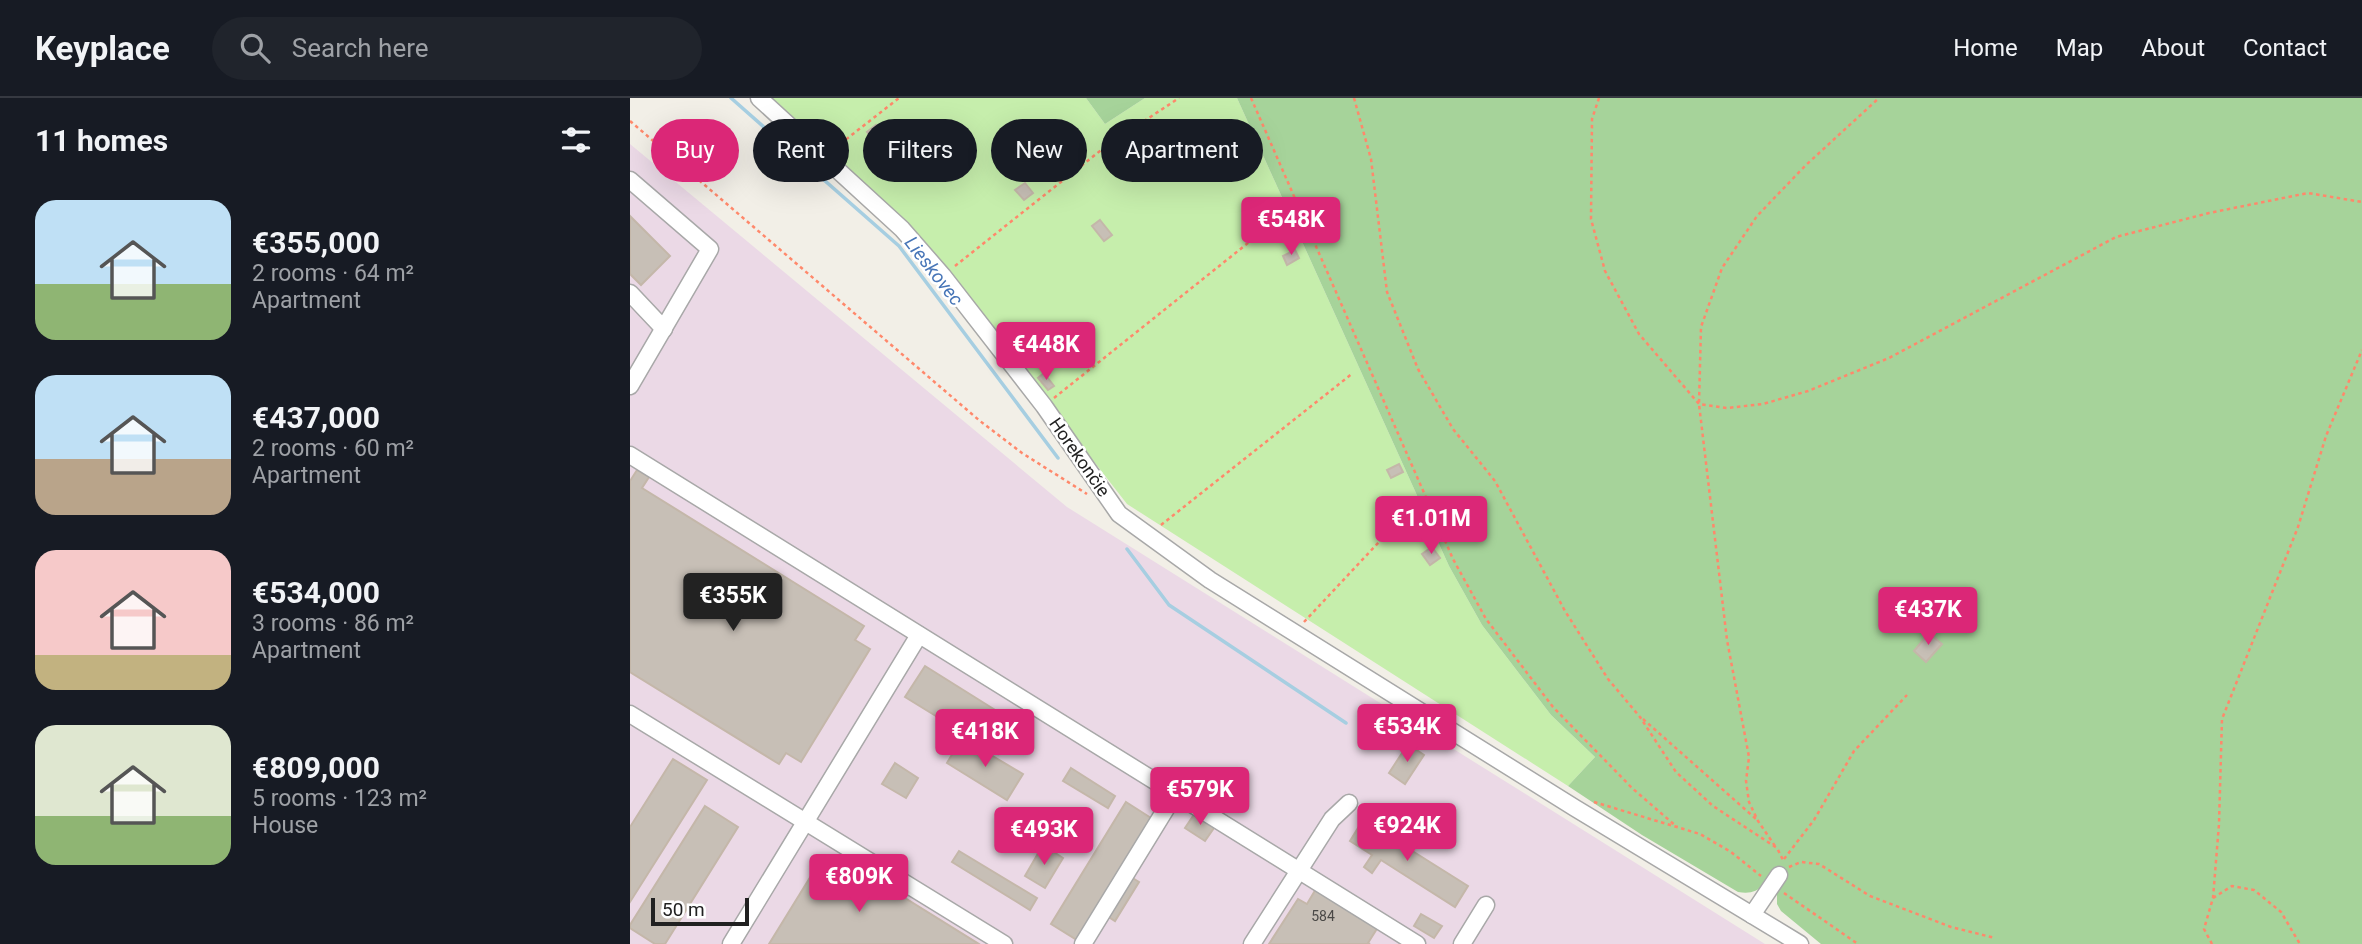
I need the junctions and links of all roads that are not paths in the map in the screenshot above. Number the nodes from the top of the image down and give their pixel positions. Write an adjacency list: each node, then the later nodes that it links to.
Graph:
1 (759, 98): 15 (lane, Horekončie)
2 (630, 180): 4 (lane)
3 (630, 293): 4 (lane)
4 (664, 329): 5 (lane)
5 (630, 386)
6 (630, 455): 7 (lane)
7 (919, 635): 9 (lane); 11 (lane)
8 (630, 715): 11 (lane)
9 (1175, 794): 12 (lane); 18 (lane)
10 (1349, 803): 12 (lane)
11 (805, 822): 16 (lane); 17 (lane)
12 (1298, 871): 19 (lane); 20 (lane)
13 (1776, 875): 15 (lane)
14 (1486, 905): 21 (lane)
15 (1752, 915): 22 (lane, Horekončie)
16 (731, 944)
17 (1004, 944)
18 (1083, 944)
19 (1252, 944)
20 (1417, 944)
21 (1462, 944)
22 (1800, 944)

